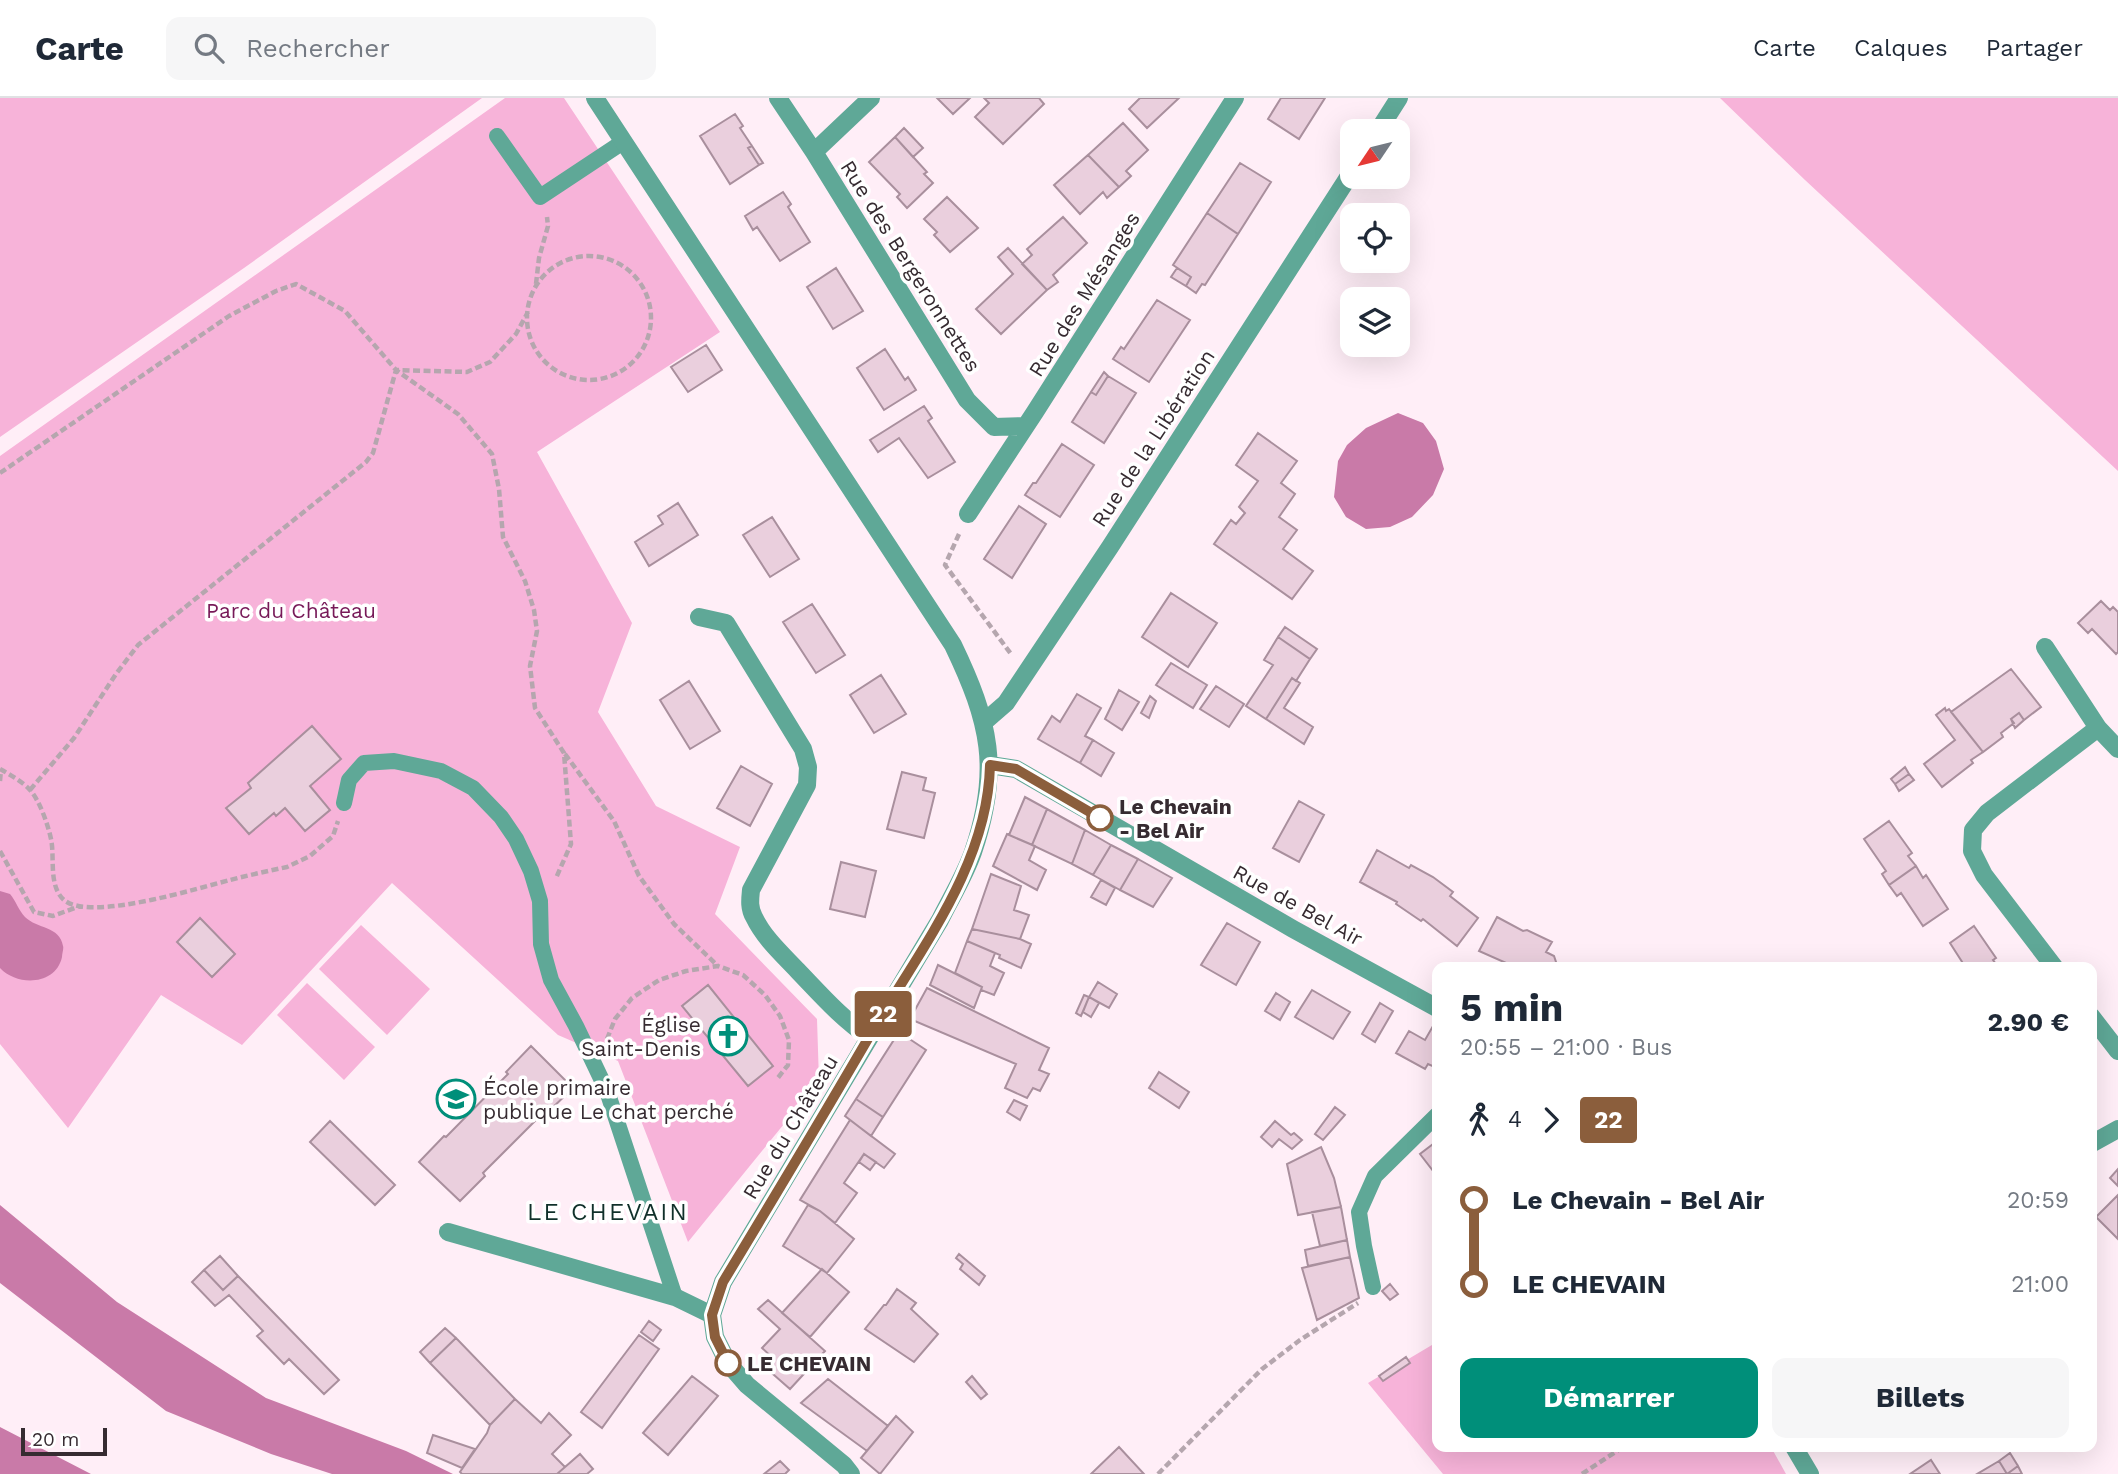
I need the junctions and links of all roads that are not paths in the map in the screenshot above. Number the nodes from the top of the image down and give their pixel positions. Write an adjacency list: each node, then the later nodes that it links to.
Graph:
1 (595, 98): 8 (street, Rue du Château)
2 (778, 98): 9 (street, Rue des Bergeronnettes)
3 (871, 98): 9 (street)
4 (1235, 98): 11 (street, Rue des Mésanges)
5 (1399, 98): 6 (street)
6 (1386, 119)
7 (497, 136): 8 (lane)
8 (623, 142): 15 (street, Rue du Château)
9 (814, 152): 11 (street, Rue des Bergeronnettes)
10 (1341, 189): 15 (street, Rue de la Libération)
11 (1025, 426): 12 (street, Rue des Mésanges)
12 (968, 514)
13 (699, 617): 23 (street)
14 (2045, 647): 16 (street)
15 (984, 723): 18 (street, Rue du Château)
16 (2098, 728): 17 (street); 20 (street)
17 (2118, 750)
18 (990, 765): 21 (street, Rue de Bel Air); 23 (street, Rue du Château)
19 (344, 803): 30 (lane)
20 (2050, 962)
21 (1432, 1005)
22 (2097, 1024): 24 (street)
23 (869, 1037): 31 (street, Rue du Château)
24 (2118, 1051)
25 (1432, 1120): 29 (lane)
26 (2118, 1129): 27 (street)
27 (2097, 1141)
28 (448, 1232): 30 (street)
29 (1373, 1287)
30 (675, 1297): 31 (street)
31 (712, 1315): 33 (street)
32 (1797, 1452): 34 (street)
33 (852, 1474)
34 (1810, 1474)

